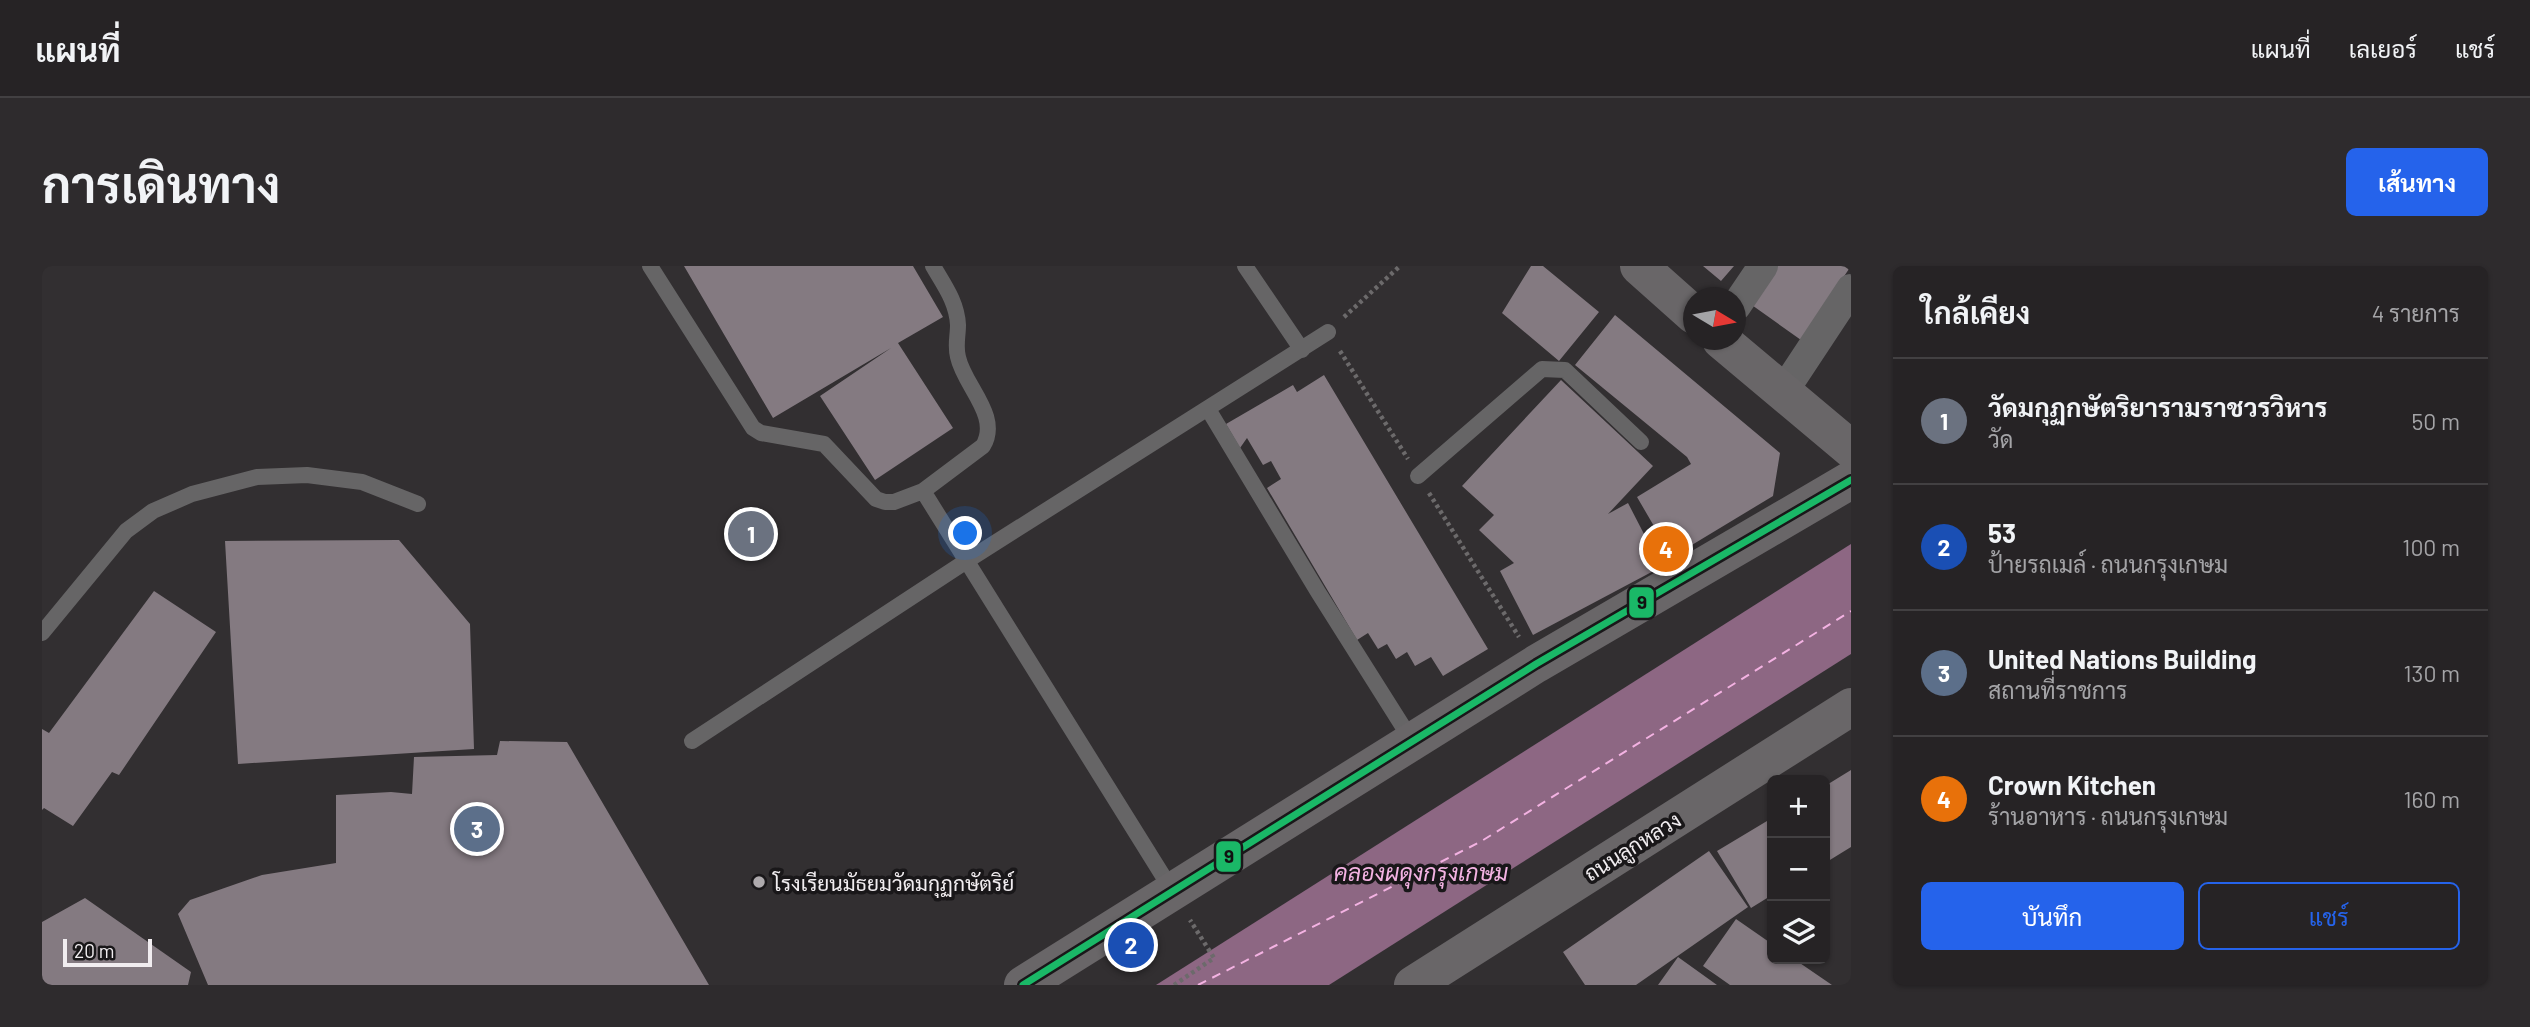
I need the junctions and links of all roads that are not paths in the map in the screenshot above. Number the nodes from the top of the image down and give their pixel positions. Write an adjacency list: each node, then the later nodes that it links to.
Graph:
1 (650, 266): 18 (lane)
2 (933, 266): 18 (lane)
3 (1245, 266): 11 (lane)
4 (1639, 266): 8 (main road)
5 (1763, 266): 7 (street)
6 (1851, 289): 12 (street)
7 (1746, 290)
8 (1683, 307)
9 (1328, 332): 11 (lane)
10 (1733, 350): 12 (main road)
11 (1302, 351): 13 (lane)
12 (1783, 391): 15 (main road)
13 (1208, 409): 20 (lane); 24 (lane)
14 (1642, 442): 16 (lane)
15 (1851, 449)
16 (1418, 476)
17 (1851, 480): 24 (main road)
18 (923, 491): 20 (lane)
19 (418, 504): 21 (lane)
20 (968, 560): 23 (lane); 25 (lane)
21 (42, 633)
22 (1851, 706): 26 (main road, ถนนลูกหลวง)
23 (692, 741)
24 (1412, 742): 25 (main road)
25 (1173, 892): 27 (main road)
26 (1426, 982)
27 (1023, 985)

